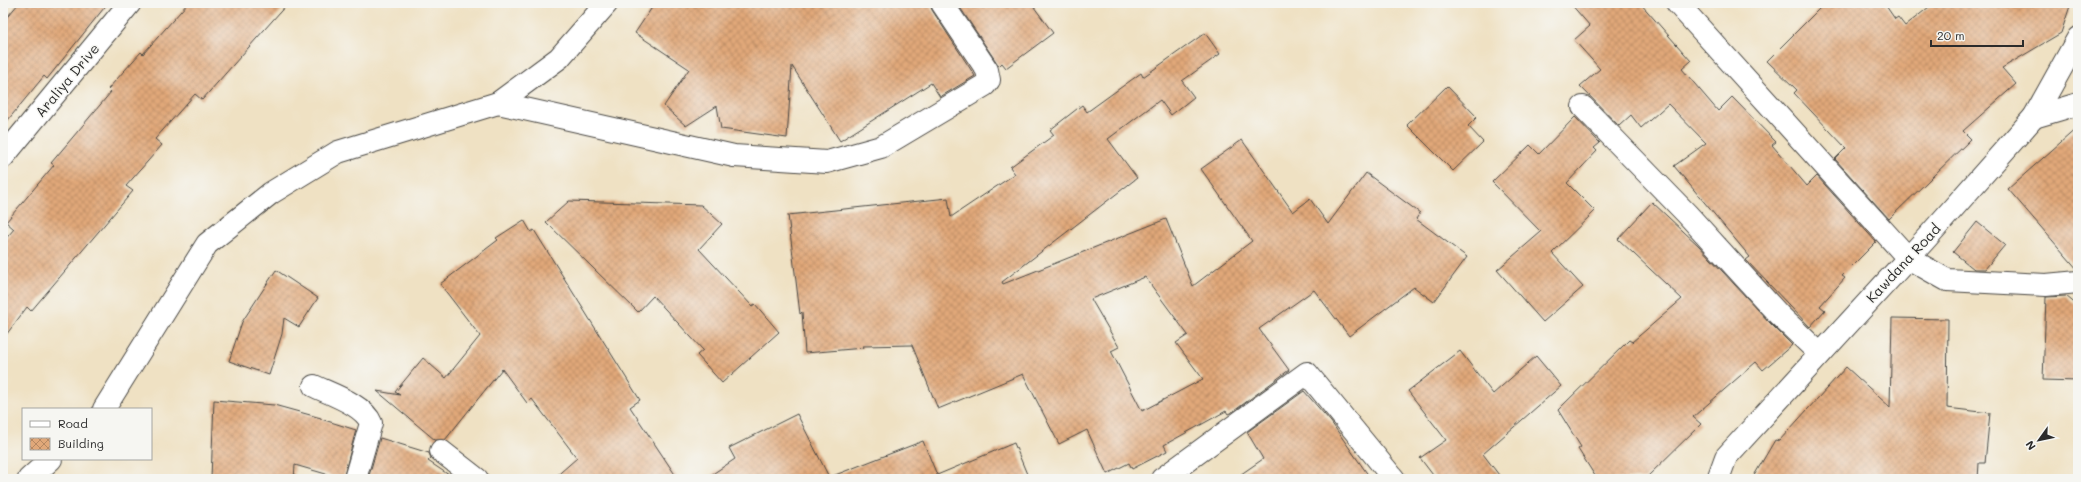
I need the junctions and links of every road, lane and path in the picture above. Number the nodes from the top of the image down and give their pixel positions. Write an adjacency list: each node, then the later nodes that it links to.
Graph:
1 (130, 3): 10 (street, Araliya Drive)
2 (607, 3): 6 (street)
3 (942, 3): 6 (street)
4 (1677, 3): 11 (street)
5 (2078, 38): 9 (street, Kawdana Road)
6 (498, 103): 15 (street)
7 (2078, 104): 9 (street)
8 (1583, 108): 13 (street)
9 (2034, 117): 11 (street, Kawdana Road)
10 (3, 157)
11 (1908, 258): 12 (street); 13 (street, Kawdana Road)
12 (2078, 282)
13 (1820, 354): 23 (street, Kawdana Road)
14 (314, 386): 19 (street)
15 (105, 408)
16 (441, 451): 20 (street)
17 (50, 460): 18 (street)
18 (29, 479)
19 (355, 479)
20 (477, 479)
21 (1162, 479): 22 (street)
22 (1394, 479)
23 (1718, 479)

